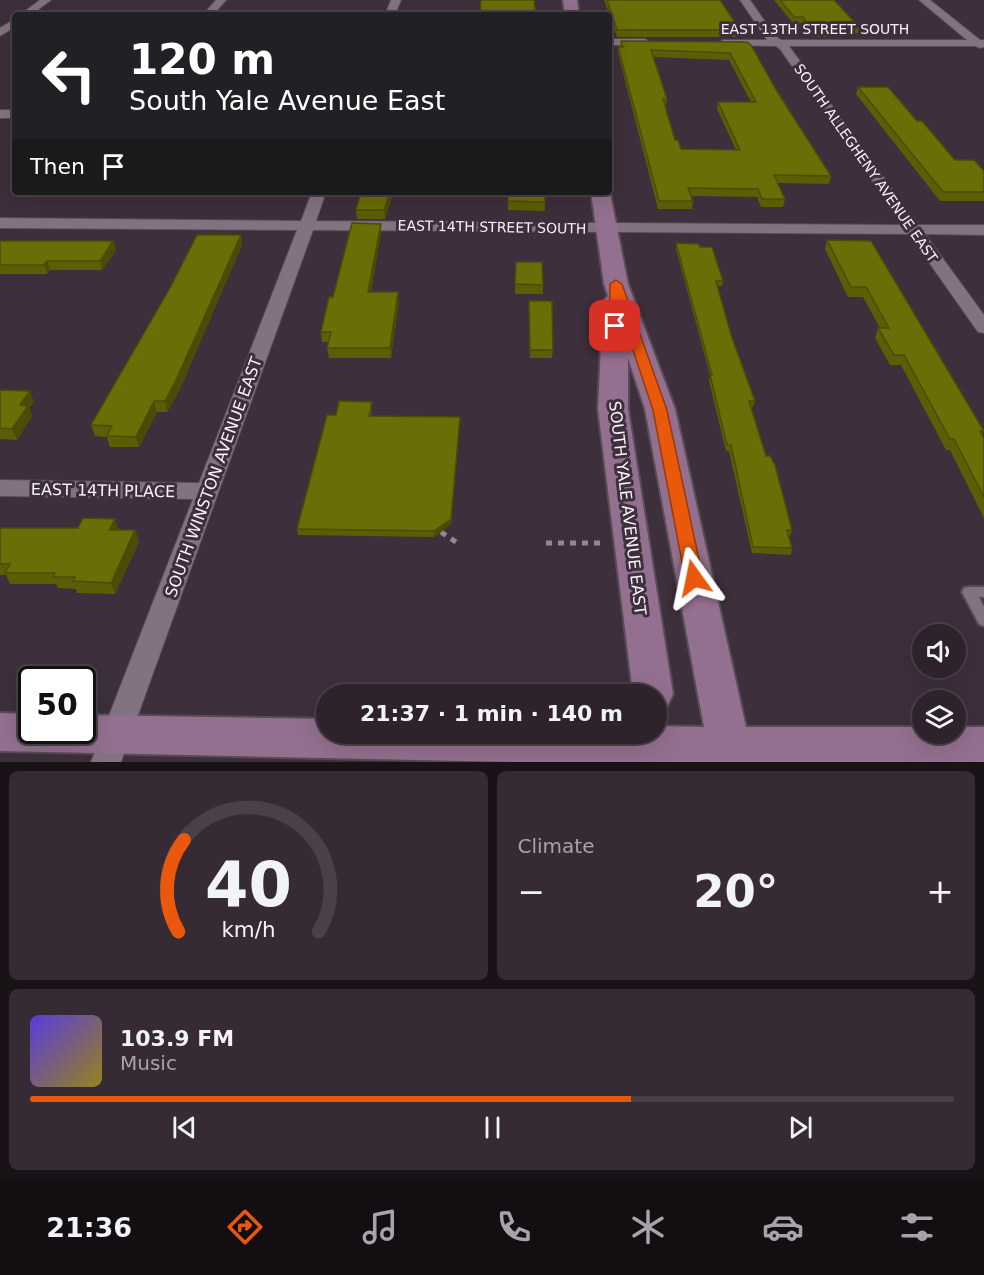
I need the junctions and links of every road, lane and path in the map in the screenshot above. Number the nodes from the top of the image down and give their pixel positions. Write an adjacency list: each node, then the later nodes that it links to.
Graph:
1 (46, 0): 5 (street)
2 (221, 0): 6 (street)
3 (746, 0): 10 (street, SOUTH ALLEGHENY AVENUE EAST)
4 (924, 0): 11 (street)
5 (29, 12)
6 (211, 12)
7 (612, 42): 8 (street)
8 (654, 42)
9 (710, 43): 10 (street, EAST 13TH STREET SOUTH)
10 (778, 43): 11 (street, EAST 13TH STREET SOUTH); 17 (street, SOUTH ALLEGHENY AVENUE EAST)
11 (982, 45)
12 (318, 195): 15 (street, SOUTH WINSTON AVENUE EAST)
13 (602, 195): 16 (main road, SOUTH YALE AVENUE EAST)
14 (0, 223): 15 (street, EAST 14TH STREET SOUTH)
15 (307, 225): 16 (street, EAST 14TH STREET SOUTH); 24 (street, SOUTH WINSTON AVENUE EAST)
16 (607, 228): 17 (street, EAST 14TH STREET SOUTH); 19 (main road, SOUTH YALE AVENUE EAST)
17 (914, 230): 18 (street, EAST 14TH STREET SOUTH); 20 (street, SOUTH ALLEGHENY AVENUE EAST)
18 (984, 230)
19 (616, 284): 21 (main road, SOUTH YALE AVENUE EAST); 22 (main road, SOUTH YALE AVENUE EAST)
20 (984, 328)
21 (613, 409): 22 (main road); 31 (main road, SOUTH YALE AVENUE EAST)
22 (660, 410): 36 (main road, SOUTH YALE AVENUE EAST)
23 (0, 489): 24 (street, EAST 14TH PLACE)
24 (207, 491): 35 (street, SOUTH WINSTON AVENUE EAST)
25 (441, 532): 26 (path)
26 (456, 542)
27 (546, 543): 28 (path)
28 (611, 543)
29 (984, 592): 30 (lane)
30 (984, 620)
31 (652, 684)
32 (0, 732): 35 (main road)
33 (659, 744): 35 (main road); 36 (main road)
34 (984, 747): 36 (main road)
35 (111, 748)
36 (731, 755)

